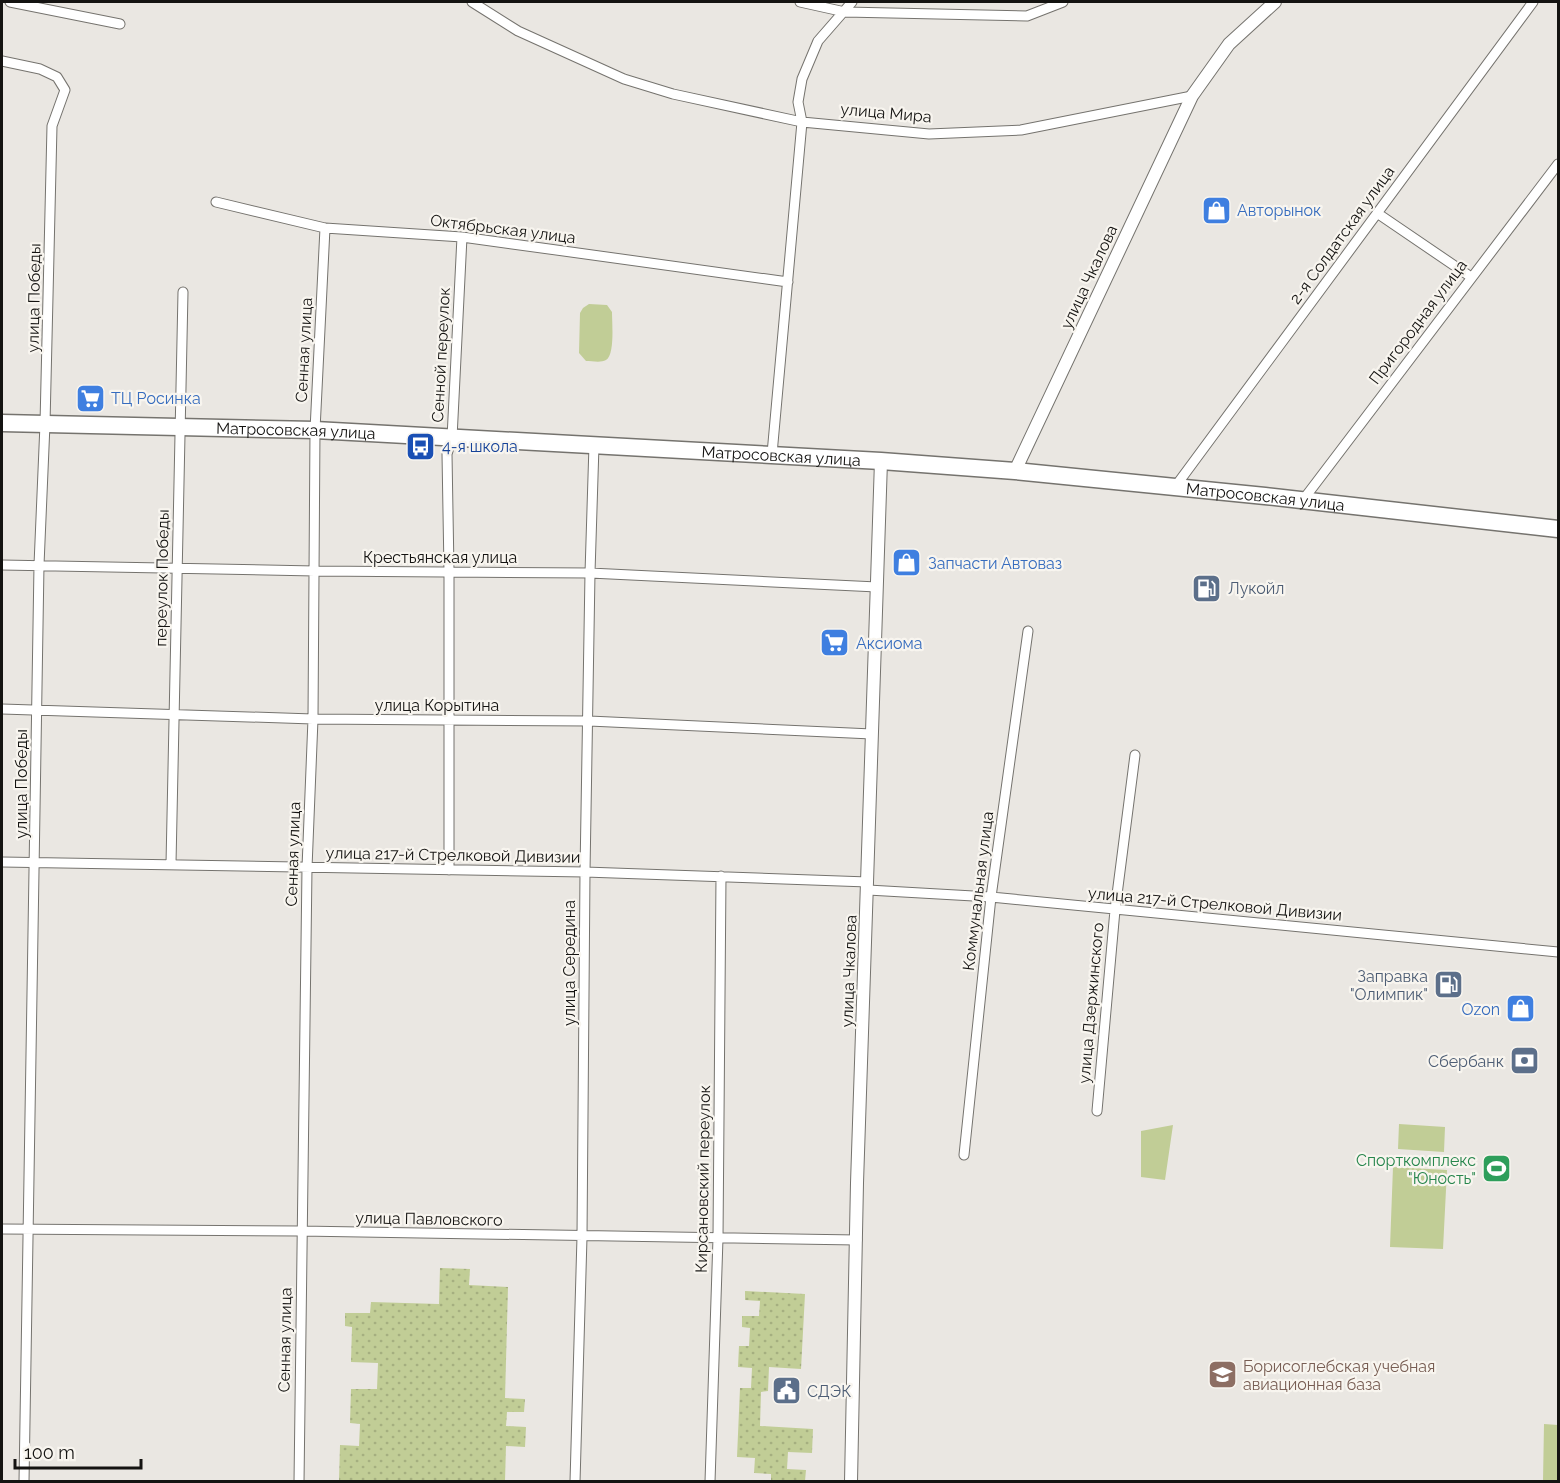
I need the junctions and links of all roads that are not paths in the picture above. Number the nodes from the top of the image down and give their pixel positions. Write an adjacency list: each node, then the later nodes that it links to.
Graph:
1 (10, 2): 9 (street)
2 (472, 2): 12 (street, улица Мира)
3 (800, 2): 8 (street)
4 (852, 2): 8 (street)
5 (1063, 2): 8 (street)
6 (1275, 2): 11 (street)
7 (1533, 2): 15 (street, 2-я Солдатская улица)
8 (845, 12): 12 (street)
9 (120, 24)
10 (2, 61): 22 (street, улица Победы)
11 (1192, 96): 12 (street, улица Мира); 29 (street, улица Чкалова)
12 (802, 122): 19 (street)
13 (1558, 164): 18 (street, Пригородная улица)
14 (216, 202): 16 (street, Октябрьская улица)
15 (1377, 213): 18 (street); 30 (street, 2-я Солдатская улица)
16 (325, 228): 17 (street, Октябрьская улица); 24 (street, Сенная улица)
17 (462, 237): 19 (street, Октябрьская улица); 25 (street, Сенной переулок)
18 (1471, 277): 31 (street, Пригородная улица)
19 (788, 282): 27 (street)
20 (183, 292): 23 (street, переулок Победы)
21 (2, 423): 22 (highway, Матросовская улица)
22 (45, 424): 23 (highway, Матросовская улица); 34 (street, улица Победы)
23 (181, 426): 24 (highway, Матросовская улица); 35 (street, переулок Победы)
24 (315, 430): 25 (highway, Матросовская улица); 36 (street, Сенная улица)
25 (452, 438): 26 (highway, Матросовская улица); 37 (street, Сенной переулок)
26 (594, 446): 27 (highway, Матросовская улица); 38 (street, улица Середина)
27 (772, 454): 28 (highway, Матросовская улица)
28 (882, 461): 29 (highway, Матросовская улица); 39 (street, улица Чкалова)
29 (1015, 471): 30 (highway, Матросовская улица)
30 (1175, 487): 31 (highway, Матросовская улица)
31 (1302, 500): 32 (highway, Матросовская улица)
32 (1558, 529)
33 (2, 565): 34 (street, Крестьянская улица)
34 (39, 565): 35 (street, Крестьянская улица); 42 (street, улица Победы)
35 (176, 568): 36 (street, Крестьянская улица); 43 (street, переулок Победы)
36 (315, 571): 37 (street, Крестьянская улица); 44 (street, Сенная улица)
37 (449, 571): 38 (street, Крестьянская улица); 45 (street, Сенной переулок)
38 (590, 573): 39 (street, Крестьянская улица); 46 (street, улица Середина)
39 (877, 587): 47 (street, улица Чкалова)
40 (1028, 632): 57 (street, Коммунальная улица)
41 (2, 709): 42 (street, улица Корытина)
42 (36, 709): 43 (street, улица Корытина); 50 (street, улица Победы)
43 (175, 713): 44 (street, улица Корытина); 51 (street, переулок Победы)
44 (313, 719): 45 (street, улица Корытина); 52 (street, Сенная улица)
45 (448, 719): 46 (street, улица Корытина); 53 (street, Сенной переулок)
46 (589, 721): 47 (street, улица Корытина); 54 (street, улица Середина)
47 (872, 734): 56 (street, улица Чкалова)
48 (1135, 755): 58 (street, улица Дзержинского)
49 (2, 862): 50 (street, улица 217-й Стрелковой Дивизии)
50 (35, 862): 51 (street, улица 217-й Стрелковой Дивизии); 63 (street, улица Победы)
51 (171, 864): 52 (street, улица 217-й Стрелковой Дивизии)
52 (308, 868): 53 (street, улица 217-й Стрелковой Дивизии); 64 (street, Сенная улица)
53 (449, 870): 54 (street, улица 217-й Стрелковой Дивизии)
54 (585, 872): 55 (street, улица 217-й Стрелковой Дивизии); 65 (street, улица Середина)
55 (721, 876): 56 (street, улица 217-й Стрелковой Дивизии); 66 (street, Кирсановский переулок)
56 (868, 886): 57 (street, улица 217-й Стрелковой Дивизии); 67 (street, улица Чкалова)
57 (991, 897): 58 (street, улица 217-й Стрелковой Дивизии); 61 (street, Коммунальная улица)
58 (1115, 910): 59 (street, улица 217-й Стрелковой Дивизии); 60 (street, улица Дзержинского)
59 (1558, 951)
60 (1096, 1111)
61 (964, 1155)
62 (2, 1229): 63 (street, улица Павловского)
63 (28, 1230): 64 (street, улица Павловского); 68 (street, улица Победы)
64 (301, 1231): 65 (street, улица Павловского); 69 (street, Сенная улица)
65 (582, 1237): 66 (street, улица Павловского); 70 (street, улица Середина)
66 (718, 1238): 67 (street, улица Павловского); 71 (street, Кирсановский переулок)
67 (857, 1240): 72 (street, улица Чкалова)
68 (24, 1482)
69 (299, 1482)
70 (574, 1482)
71 (710, 1482)
72 (851, 1482)

